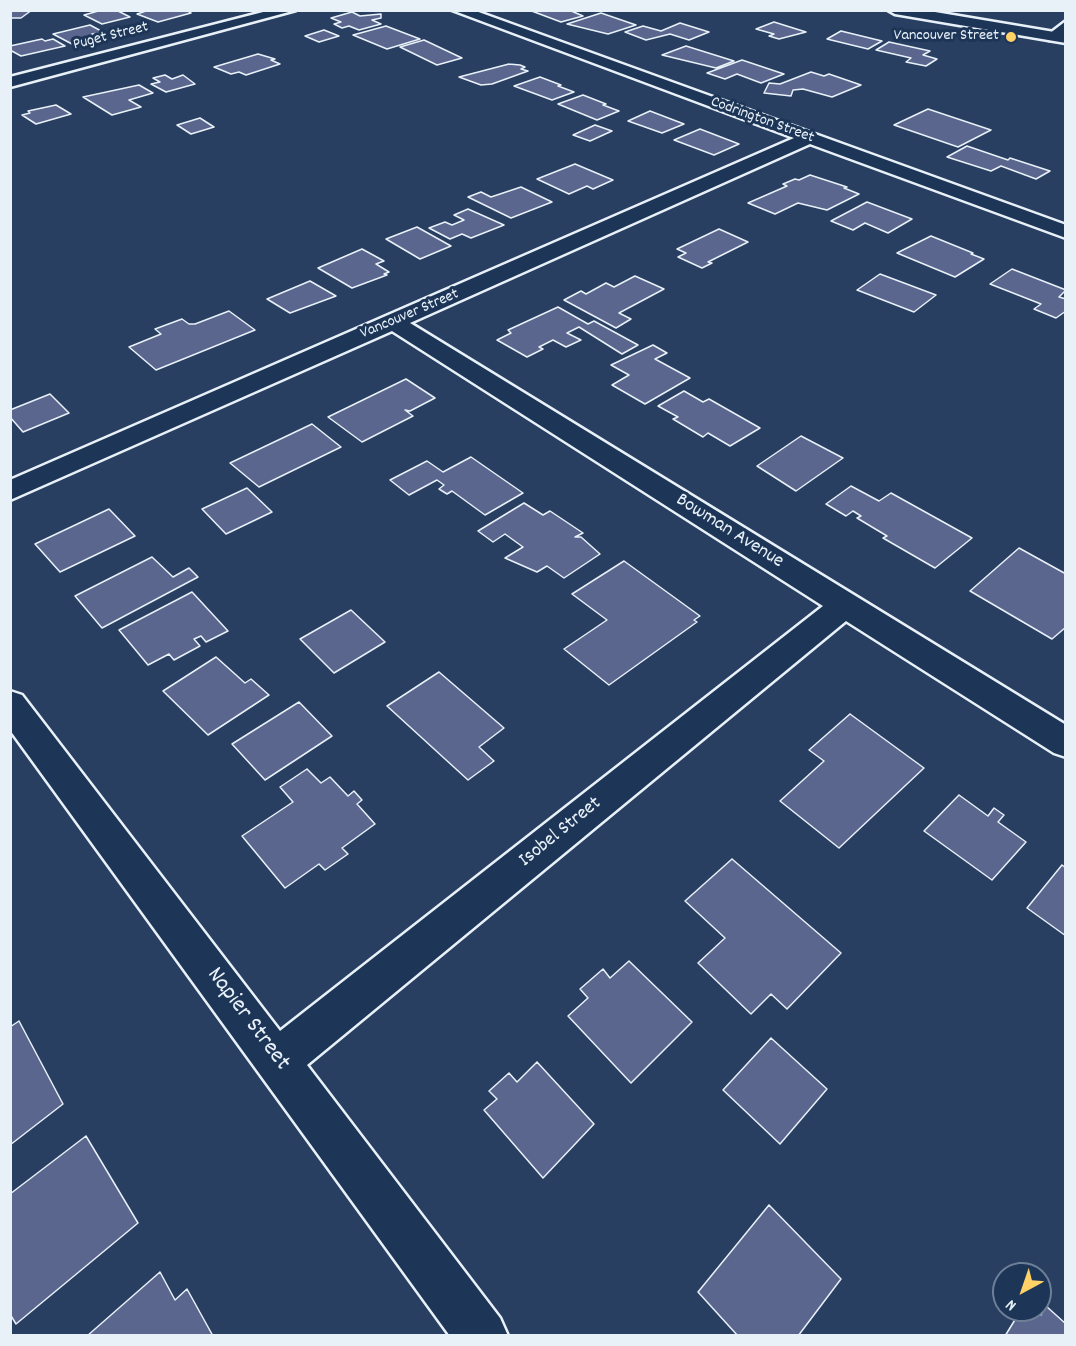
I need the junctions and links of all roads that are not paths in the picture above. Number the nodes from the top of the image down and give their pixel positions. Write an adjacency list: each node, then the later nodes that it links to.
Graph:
1 (290, 10): 6 (street, Puget Street)
2 (459, 10): 7 (street, Codrington Street)
3 (895, 10): 5 (street)
4 (1065, 25): 5 (street)
5 (1059, 38)
6 (10, 81)
7 (809, 138): 8 (street, Codrington Street); 9 (street, Vancouver Street)
8 (1065, 232)
9 (393, 322): 10 (street, Vancouver Street); 11 (street, Bowman Avenue)
10 (10, 491)
11 (845, 605): 13 (street, Bowman Avenue); 14 (street, Isobel Street)
12 (10, 704): 14 (street, Napier Street)
13 (1065, 743)
14 (277, 1061): 15 (street, Napier Street)
15 (482, 1335)

